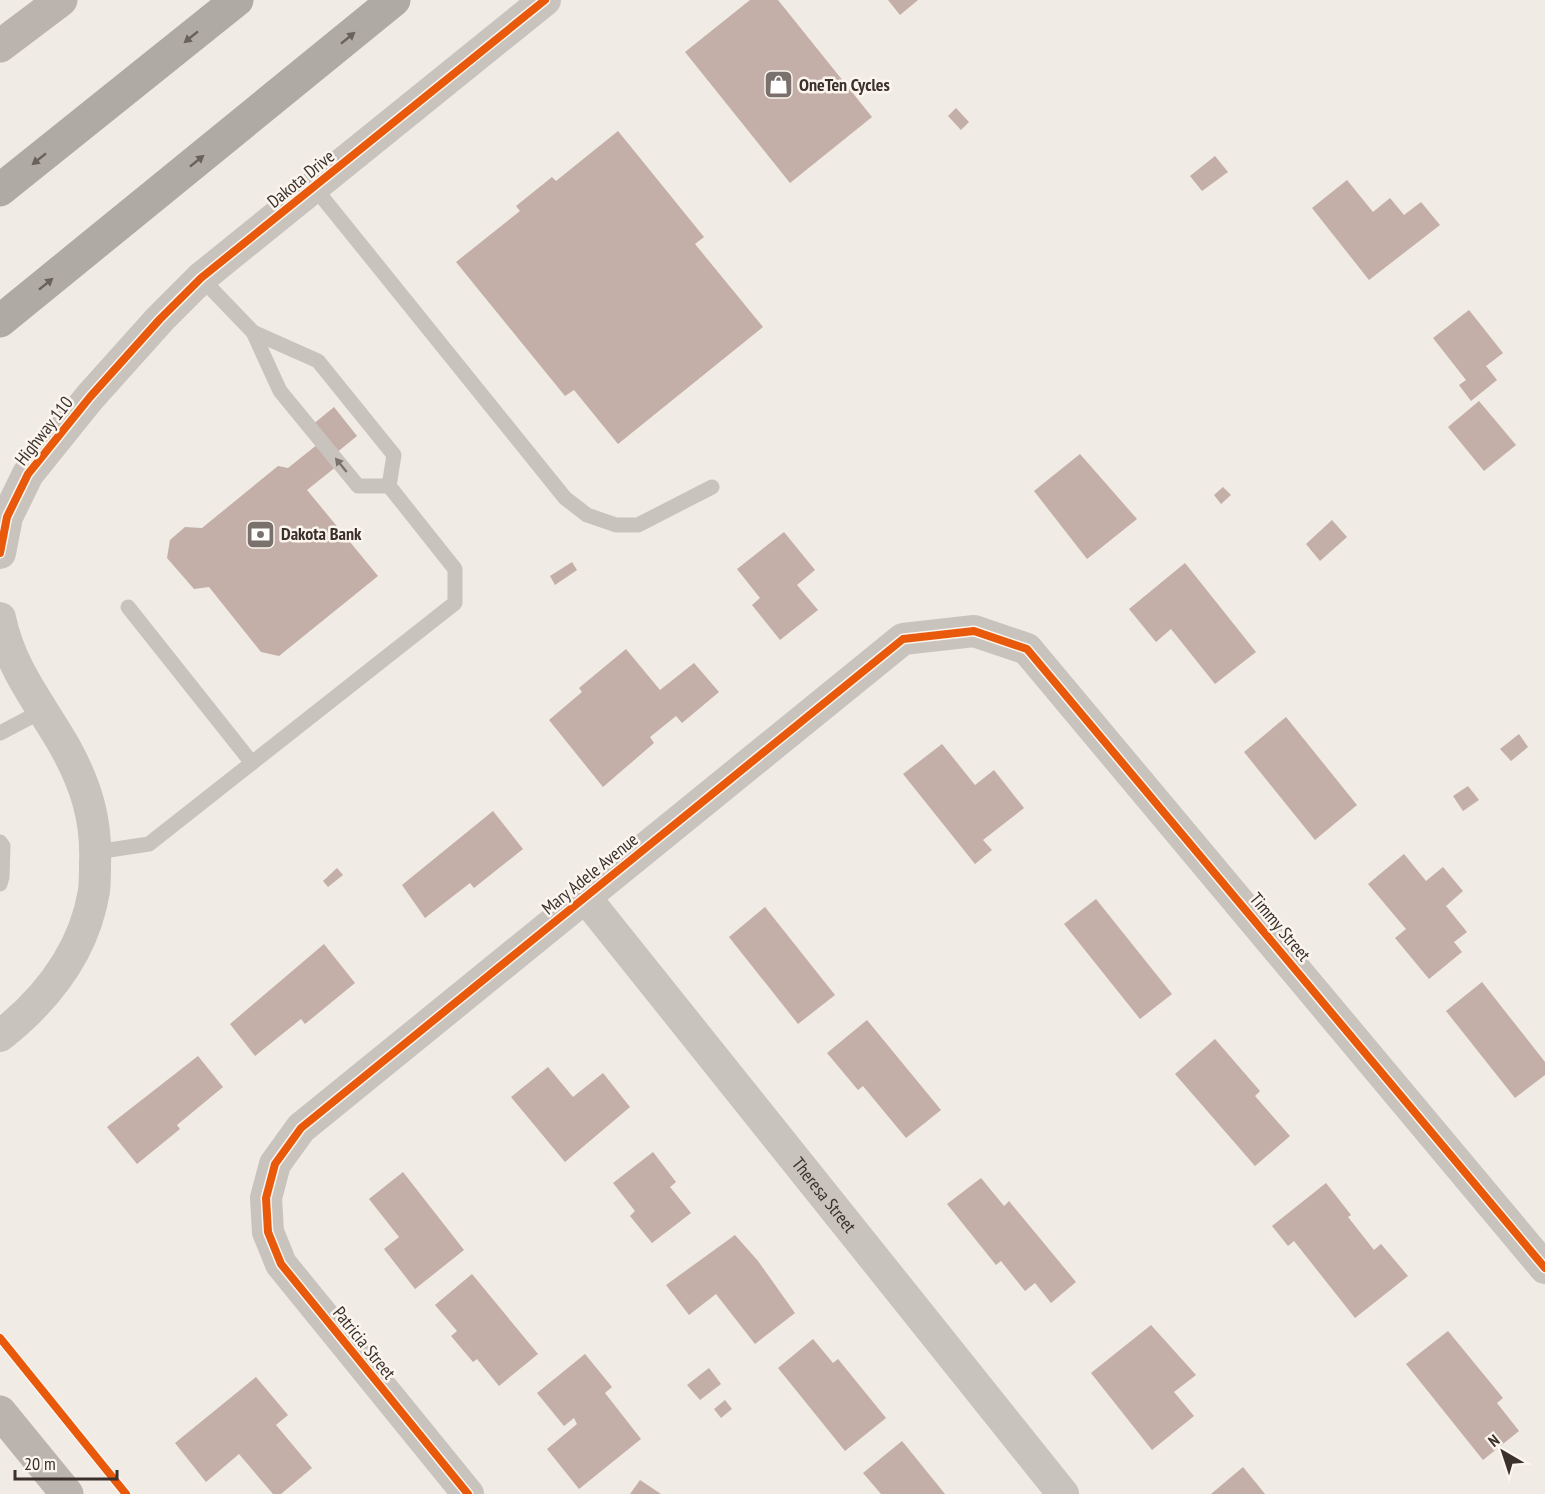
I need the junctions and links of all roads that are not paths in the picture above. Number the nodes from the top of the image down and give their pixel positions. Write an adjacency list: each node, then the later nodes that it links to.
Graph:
1 (61, 0): 5 (street)
2 (237, 0): 7 (highway, one-way to 7)
3 (394, 0): 9 (highway, one-way to 3)
4 (545, 0): 6 (street, Dakota Drive)
5 (0, 46)
6 (314, 187): 8 (street, Dakota Drive); 13 (lane)
7 (0, 190)
8 (201, 279): 10 (lane); 11 (street, Dakota Drive)
9 (0, 321)
10 (253, 332): 12 (lane, one-way to 10); 12 (lane)
11 (90, 397): 14 (street, Highway 110)
12 (389, 486): 20 (lane)
13 (712, 487)
14 (0, 553)
15 (128, 607): 20 (lane)
16 (0, 618): 18 (street)
17 (974, 630): 24 (street, Mary Adele Avenue); 27 (street, Timmy Street)
18 (42, 711): 19 (lane); 22 (street)
19 (0, 733)
20 (252, 763): 22 (lane)
21 (0, 842): 23 (lane)
22 (96, 852): 25 (street)
23 (0, 884)
24 (585, 897): 26 (street, Mary Adele Avenue); 31 (street, Theresa Street)
25 (0, 1036)
26 (266, 1198): 30 (street, Patricia Street)
27 (1545, 1268)
28 (0, 1412): 29 (street)
29 (67, 1494)
30 (468, 1494)
31 (1063, 1494)

